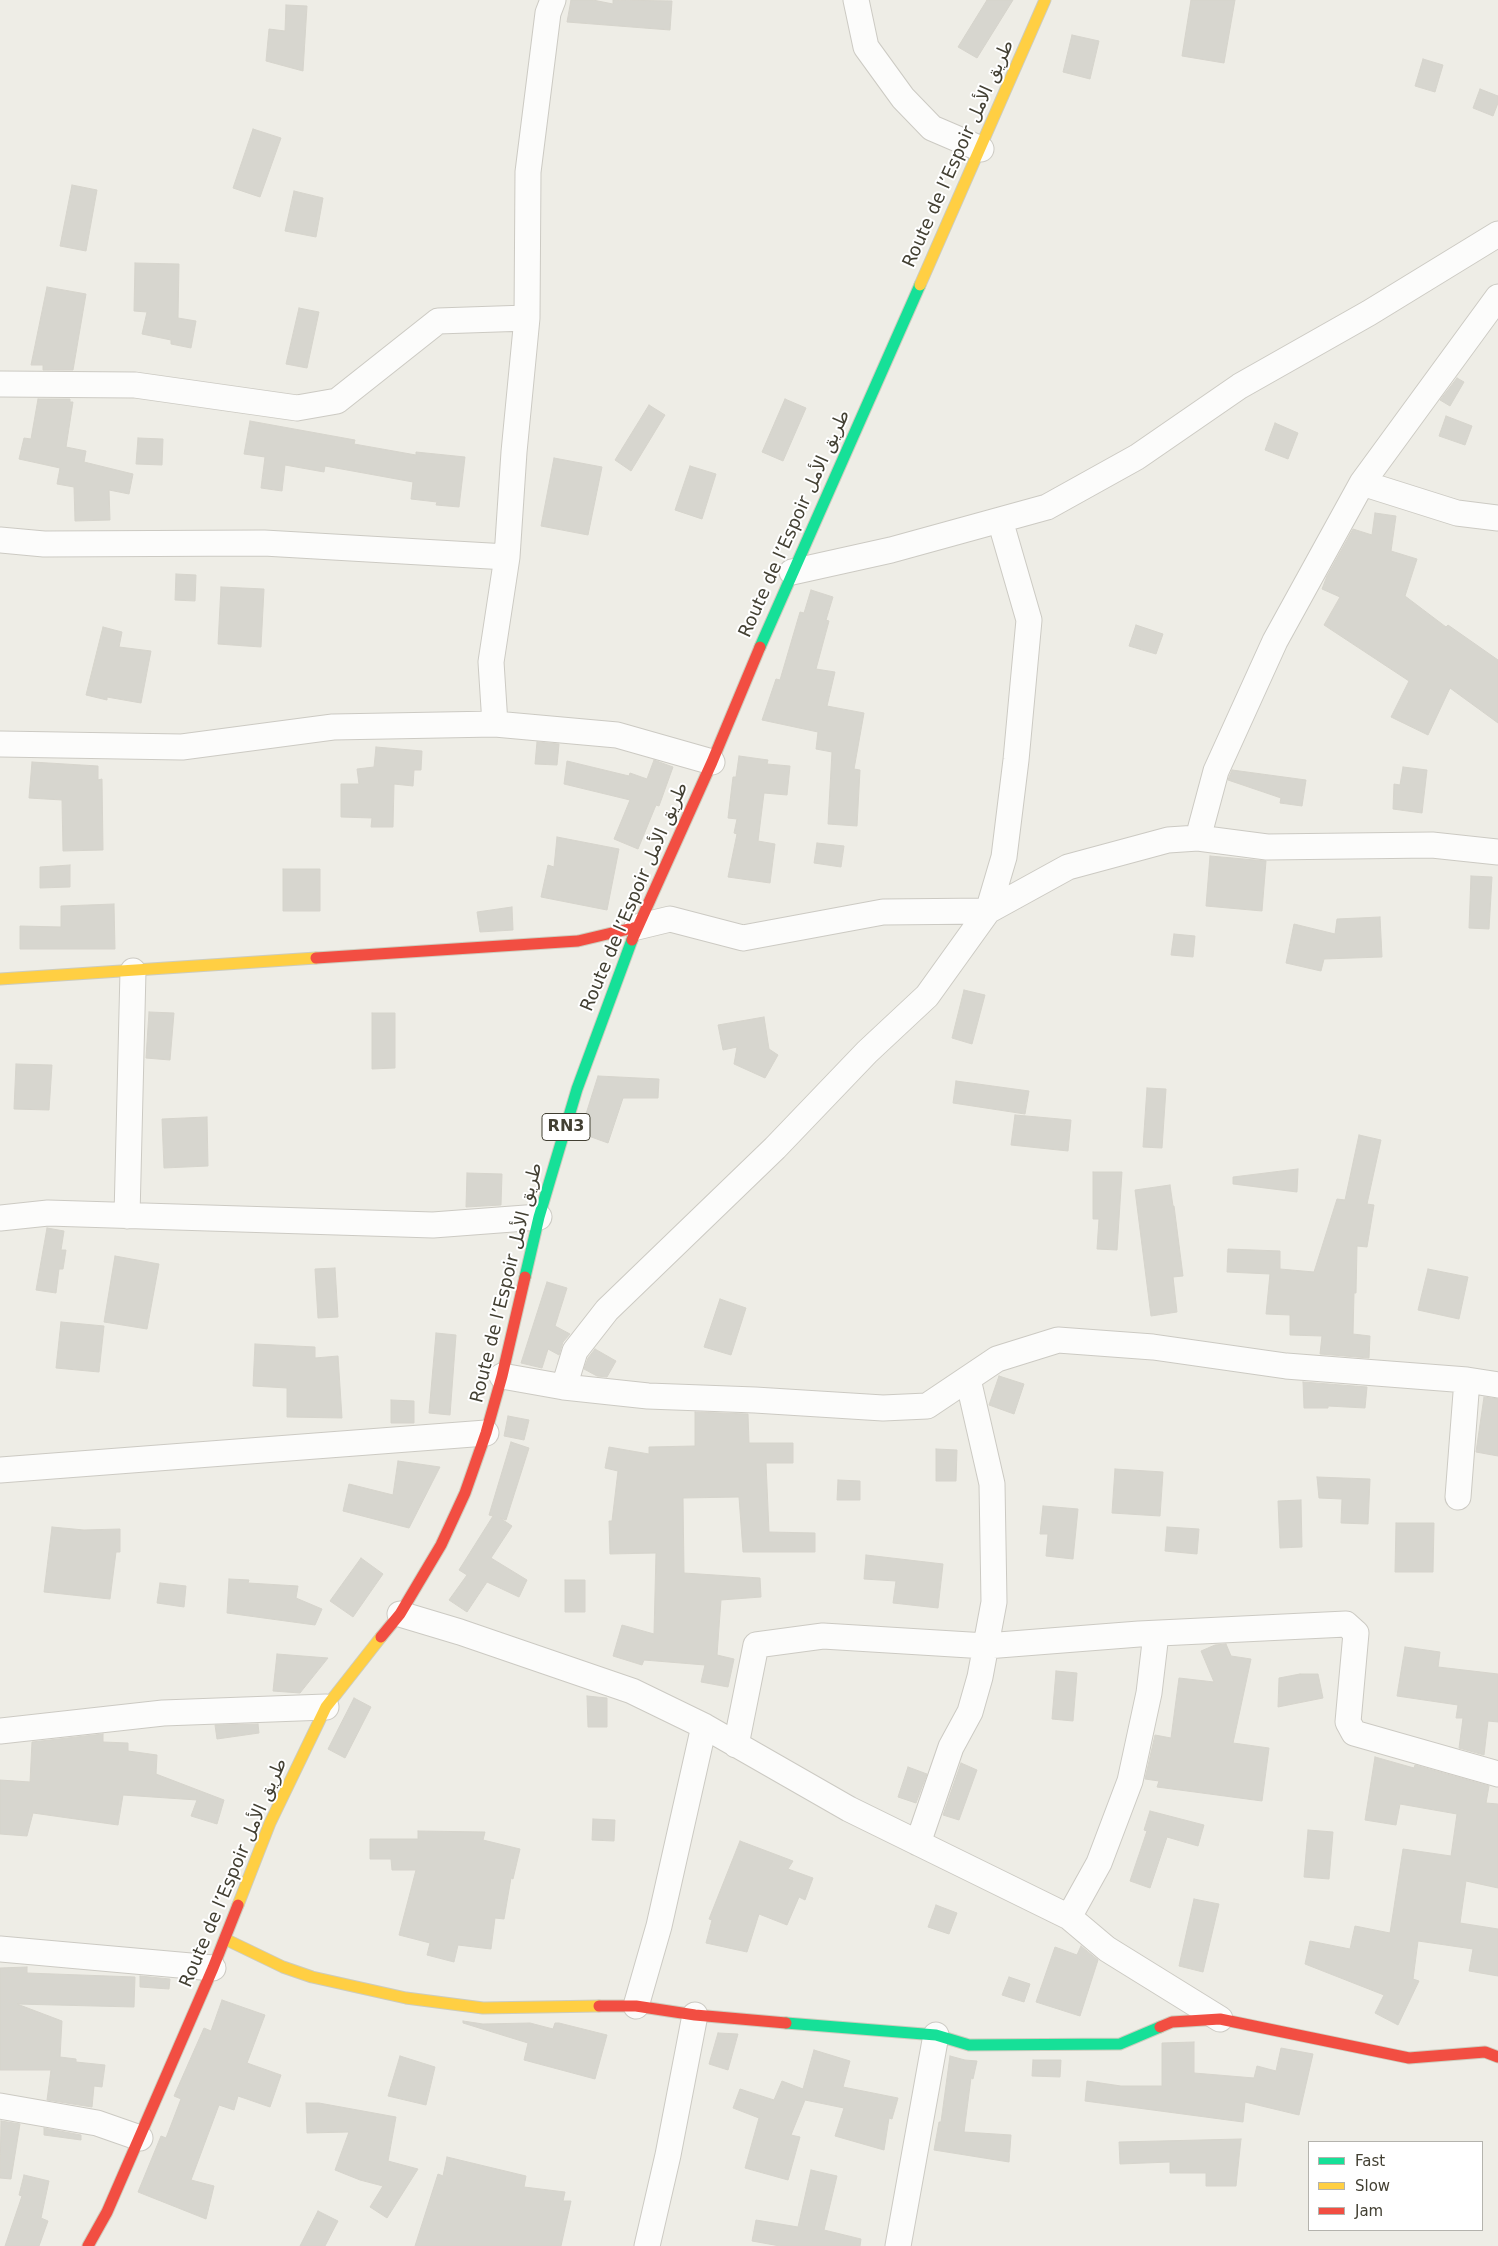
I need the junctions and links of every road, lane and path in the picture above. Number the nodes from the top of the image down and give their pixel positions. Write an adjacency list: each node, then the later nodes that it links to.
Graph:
1 (553, 0): 7 (street)
2 (856, 0): 4 (street)
3 (1045, 0): 4 (main road, Route de l’Espoir طريق الأمل / RN3)
4 (981, 149): 14 (main road, Route de l’Espoir طريق الأمل / RN3)
5 (1498, 234): 11 (street)
6 (1498, 297): 9 (street)
7 (527, 318): 8 (street); 13 (street)
8 (0, 384)
9 (1362, 484): 10 (street); 18 (street)
10 (1498, 518)
11 (1000, 520): 14 (street); 20 (street)
12 (0, 540): 13 (street)
13 (508, 557): 15 (street)
14 (792, 572): 17 (main road, Route de l’Espoir طريق الأمل / RN3)
15 (495, 724): 16 (street); 17 (street)
16 (0, 744)
17 (712, 762): 21 (main road, Route de l’Espoir طريق الأمل / RN3)
18 (1198, 838): 19 (street); 20 (street)
19 (1498, 852)
20 (988, 911): 21 (street); 31 (street)
21 (637, 928): 22 (main road); 25 (main road, Route de l’Espoir طريق الأمل / RN3)
22 (133, 971): 23 (main road); 24 (street)
23 (0, 979)
24 (127, 1216): 25 (street); 26 (street)
25 (539, 1217): 27 (main road, Route de l’Espoir طريق الأمل / RN3)
26 (0, 1218)
27 (502, 1376): 31 (street); 32 (main road, Route de l’Espoir طريق الأمل / RN3)
28 (968, 1379): 29 (street); 31 (street); 37 (street)
29 (1467, 1380): 30 (street); 34 (street)
30 (1498, 1385)
31 (564, 1387)
32 (486, 1433): 33 (street); 35 (main road, Route de l’Espoir طريق الأمل / RN3)
33 (0, 1470)
34 (1458, 1497)
35 (400, 1614): 38 (main road, Route de l’Espoir طريق الأمل / RN3); 39 (street)
36 (1156, 1634): 37 (street); 42 (street); 44 (street)
37 (986, 1646): 41 (street); 43 (street)
38 (326, 1707): 40 (street); 45 (main road, Route de l’Espoir طريق الأمل / RN3)
39 (704, 1726): 41 (street); 48 (street)
40 (0, 1731)
41 (736, 1745): 43 (street)
42 (1498, 1774)
43 (918, 1843): 44 (street)
44 (1070, 1916): 50 (street)
45 (225, 1939): 47 (main road, Route de l’Espoir طريق الأمل / RN3); 48 (main road)
46 (0, 1949): 47 (street)
47 (213, 1968): 54 (main road, Route de l’Espoir طريق الأمل / RN3)
48 (636, 2006): 49 (main road)
49 (695, 2015): 51 (main road); 56 (street)
50 (1220, 2019): 51 (main road); 52 (main road)
51 (936, 2035): 57 (street)
52 (1498, 2056)
53 (0, 2106): 54 (street)
54 (140, 2138): 55 (main road, Route de l’Espoir طريق الأمل / RN3)
55 (88, 2246)
56 (647, 2246)
57 (898, 2246)

